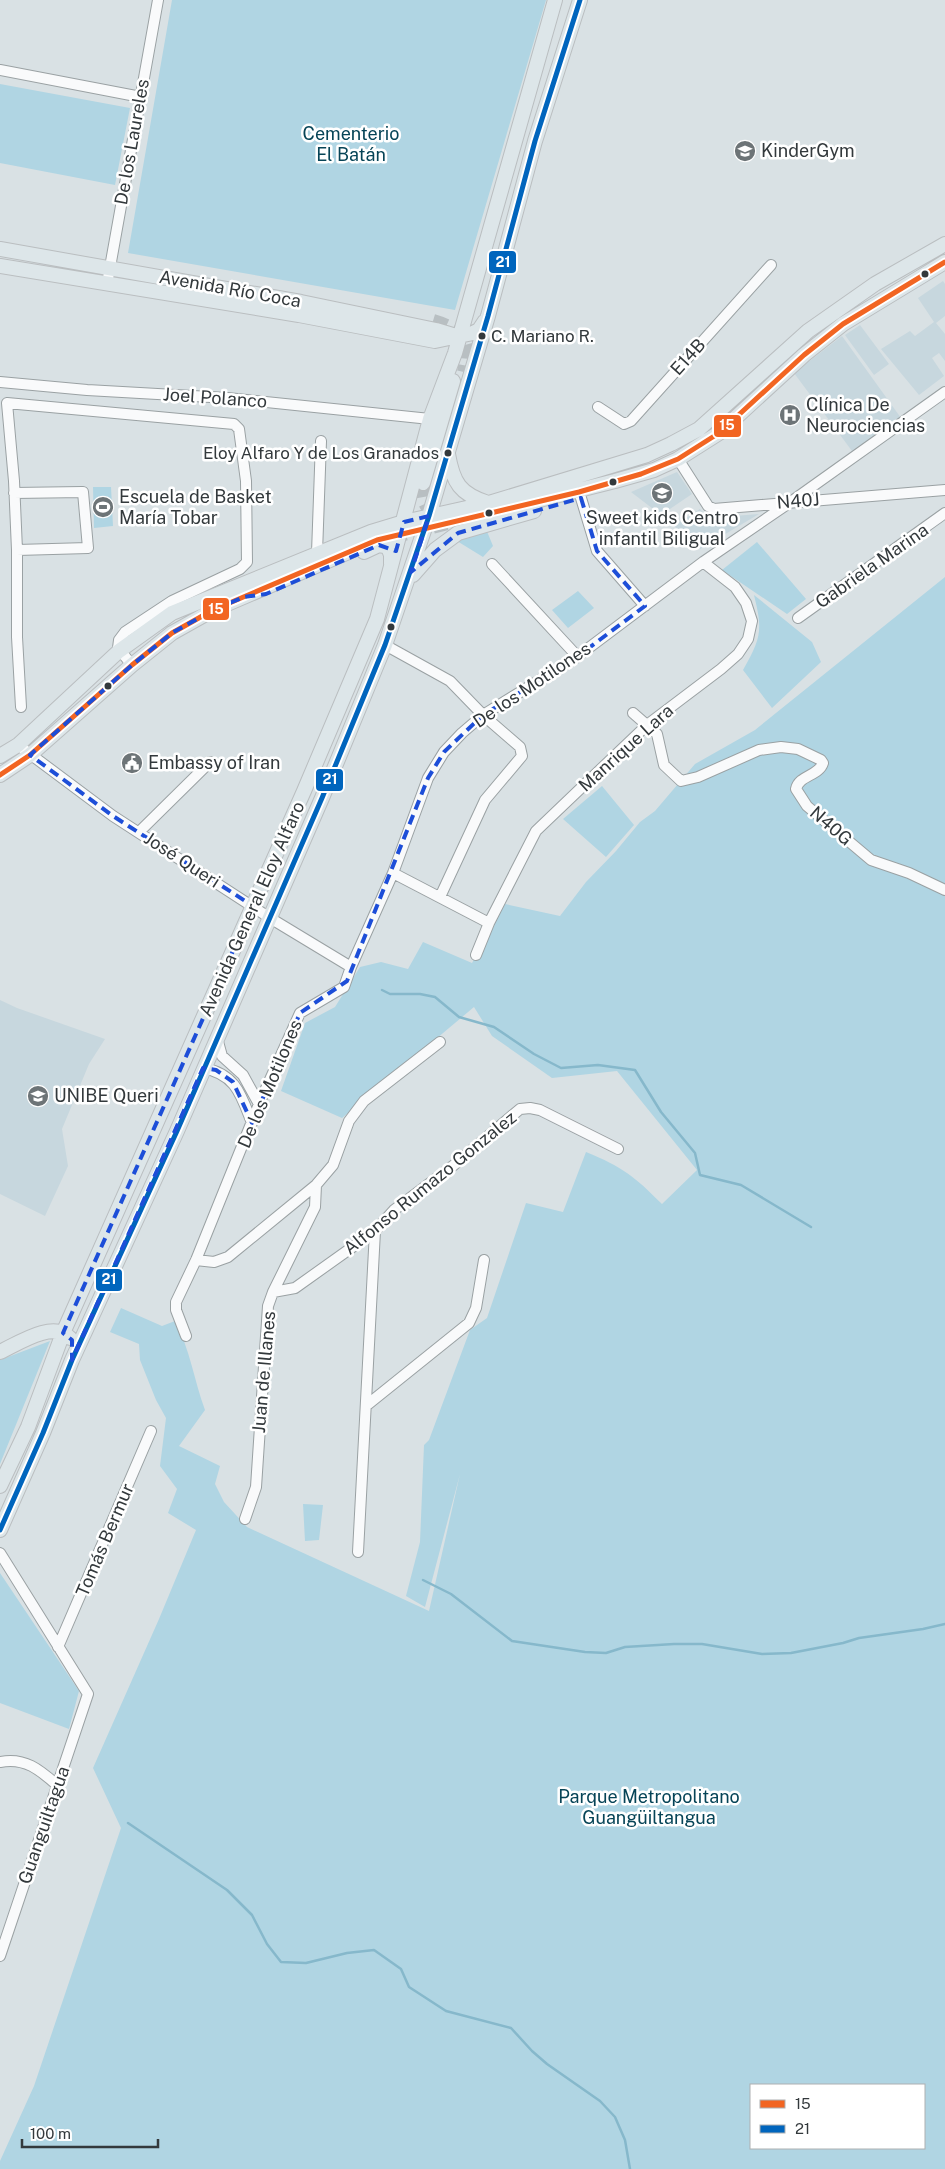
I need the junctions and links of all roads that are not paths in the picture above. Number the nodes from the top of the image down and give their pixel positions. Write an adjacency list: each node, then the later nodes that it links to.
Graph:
1 (158, 0): 5 (street, De los Laureles)
2 (555, 0): 6 (main road, Avenida General Eloy Alfaro)
3 (580, 0): 7 (main road, Avenida General Eloy Alfaro)
4 (0, 70): 5 (street)
5 (141, 97): 13 (street, De los Laureles)
6 (516, 136): 7 (main road); 18 (main road, Avenida General Eloy Alfaro)
7 (535, 141): 16 (main road, Avenida General Eloy Alfaro)
8 (945, 244): 34 (main road)
9 (0, 249): 13 (main road, Avenida Río Coca)
10 (945, 262): 27 (main road)
11 (771, 265): 23 (street, E14B)
12 (0, 266): 14 (main road, Avenida Río Coca)
13 (110, 267): 14 (street, De los Laureles); 15 (main road, Avenida Río Coca)
14 (106, 284): 18 (main road, Avenida Río Coca)
15 (301, 302): 17 (main road); 18 (main road, Avenida Río Coca)
16 (488, 316): 18 (main road, Avenida Río Coca); 26 (main road, Avenida General Eloy Alfaro)
17 (433, 320)
18 (459, 337): 19 (main road, Avenida General Eloy Alfaro)
19 (455, 353): 24 (main road, Avenida General Eloy Alfaro); 28 (main road)
20 (464, 372): 32 (main road)
21 (0, 382): 24 (street, Joel Polanco)
22 (945, 392): 33 (street, De los Motilones)
23 (598, 407)
24 (430, 419): 38 (main road, Avenida General Eloy Alfaro)
25 (321, 441): 41 (street)
26 (447, 452): 32 (main road, Avenida General Eloy Alfaro); 34 (main road)
27 (674, 461): 31 (main road); 33 (street, N40J); 37 (main road)
28 (423, 483)
29 (945, 490): 33 (street, N40J)
30 (14, 493): 40 (street); 40 (street); 49 (street)
31 (581, 498): 45 (main road); 46 (street)
32 (434, 499): 36 (main road, Avenida General Eloy Alfaro)
33 (792, 501): 42 (street, De los Motilones)
34 (489, 503): 36 (main road)
35 (945, 513): 47 (street, Gabriela Marina)
36 (429, 516): 38 (main road); 45 (main road, Avenida General Eloy Alfaro)
37 (468, 518)
38 (404, 522): 39 (main road); 44 (main road, Avenida General Eloy Alfaro)
39 (374, 540): 41 (main road); 44 (main road); 51 (main road)
40 (17, 550): 52 (street)
41 (317, 554): 49 (main road)
42 (703, 562): 46 (street, De los Motilones); 55 (street, Manrique Lara)
43 (492, 564): 50 (street)
44 (391, 572): 61 (main road, Avenida General Eloy Alfaro)
45 (404, 593): 48 (main road, Avenida General Eloy Alfaro)
46 (645, 606): 50 (street, De los Motilones)
47 (798, 618)
48 (385, 645): 54 (street); 62 (main road, Avenida General Eloy Alfaro)
49 (119, 651): 51 (street); 56 (main road)
50 (577, 656): 54 (street, De los Motilones)
51 (132, 665): 57 (main road)
52 (21, 707)
53 (633, 713): 55 (street)
54 (483, 716): 64 (street, De los Motilones); 66 (street)
55 (647, 725): 65 (street, N40G); 69 (street, Manrique Lara)
56 (18, 745): 57 (street, José Queri); 58 (main road)
57 (30, 755): 60 (main road); 63 (street, José Queri)
58 (0, 756)
59 (210, 762): 63 (street)
60 (0, 775)
61 (304, 791): 62 (main road); 67 (main road, Avenida General Eloy Alfaro)
62 (322, 798): 68 (main road, Avenida General Eloy Alfaro)
63 (139, 832): 67 (street, José Queri)
64 (393, 873): 66 (street); 71 (street, De los Motilones)
65 (945, 890)
66 (440, 897): 69 (street)
67 (253, 906): 68 (street, José Queri); 83 (main road, Avenida General Eloy Alfaro)
68 (270, 918): 71 (street, José Queri); 72 (main road, Avenida General Eloy Alfaro)
69 (489, 923): 70 (street, Manrique Lara)
70 (476, 956)
71 (351, 967): 75 (street, De los Motilones)
72 (217, 1038): 74 (main road, Avenida General Eloy Alfaro); 75 (street)
73 (440, 1042): 78 (street)
74 (203, 1068): 76 (street); 86 (main road, Avenida General Eloy Alfaro)
75 (259, 1104): 76 (street, De los Motilones)
76 (252, 1123): 80 (street, De los Motilones)
77 (618, 1149): 79 (street, Alfonso Rumazo Gonzalez)
78 (316, 1185): 80 (street); 82 (street, Juan de Illanes)
79 (375, 1231): 82 (street, Alfonso Rumazo Gonzalez); 87 (street)
80 (196, 1260): 84 (street, De los Motilones)
81 (484, 1260): 87 (street)
82 (273, 1292): 90 (street, Juan de Illanes)
83 (63, 1333): 85 (main road); 86 (main road); 89 (main road, Avenida General Eloy Alfaro)
84 (186, 1336)
85 (0, 1352)
86 (72, 1360): 91 (main road, Avenida General Eloy Alfaro)
87 (367, 1405): 92 (street)
88 (151, 1432): 94 (street, Tomás Bermur)
89 (0, 1486)
90 (244, 1519)
91 (0, 1530)
92 (358, 1552)
93 (0, 1553): 94 (street)
94 (58, 1647): 96 (street, Guanguiltagua)
95 (0, 1762): 96 (street)
96 (58, 1785): 97 (street, Guanguiltagua)
97 (0, 1956)

